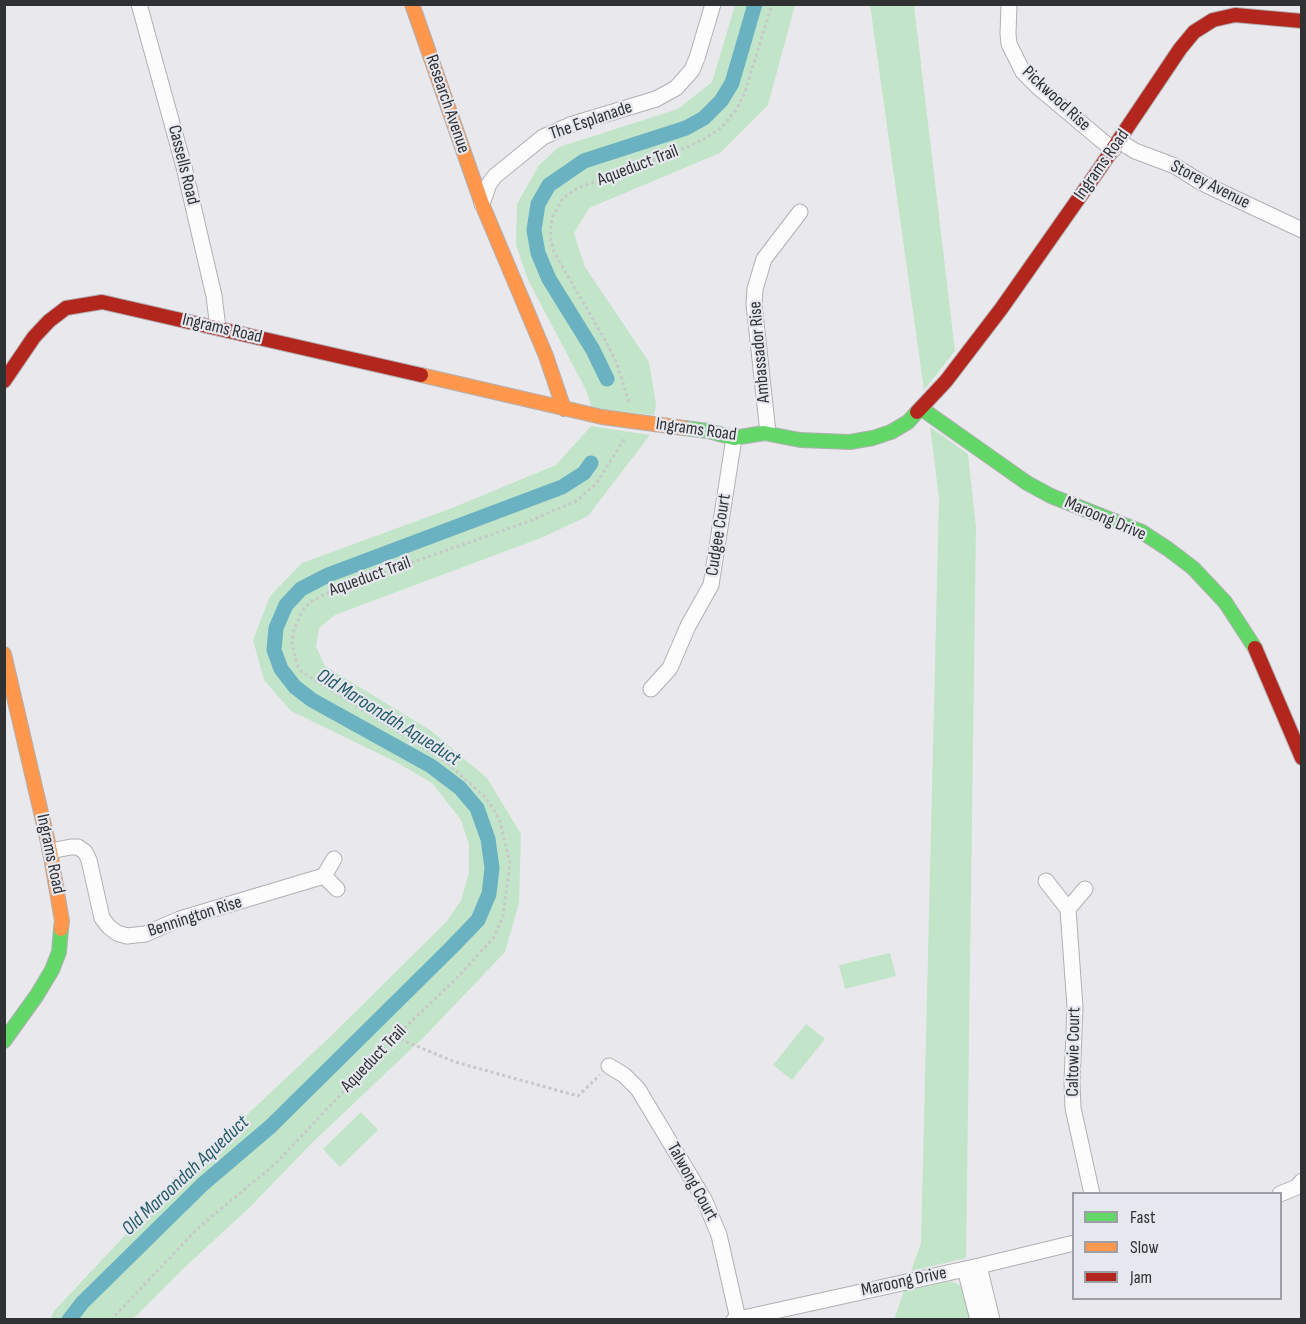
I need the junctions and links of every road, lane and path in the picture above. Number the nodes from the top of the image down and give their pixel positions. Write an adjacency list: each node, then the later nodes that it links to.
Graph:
1 (140, 4): 11 (street, Cassells Road)
2 (412, 4): 8 (street, Research Avenue)
3 (713, 4): 8 (street, The Esplanade)
4 (772, 4): 15 (path, Aqueduct Trail)
5 (1009, 4): 7 (street, Pickwood Rise)
6 (1302, 21): 7 (street, Ingrams Road)
7 (1116, 145): 10 (street, Storey Avenue); 14 (street, Ingrams Road)
8 (482, 204): 13 (street)
9 (800, 212): 16 (street, Ambassador Rise)
10 (1302, 230)
11 (218, 328): 12 (street, Ingrams Road); 13 (street, Ingrams Road)
12 (4, 381)
13 (564, 409): 15 (street, Ingrams Road)
14 (922, 409): 16 (street, Ingrams Road); 20 (street, Maroong Drive)
15 (635, 422): 17 (street, Ingrams Road); 28 (path, Aqueduct Trail)
16 (768, 434): 17 (street, Ingrams Road)
17 (734, 438): 19 (street, Cudgee Court)
18 (4, 654): 21 (street, Ingrams Road)
19 (651, 689)
20 (1302, 758)
21 (50, 851): 23 (street, Bennington Rise); 29 (street, Ingrams Road)
22 (334, 859): 23 (street)
23 (324, 876): 25 (street)
24 (1046, 881): 27 (street)
25 (337, 889)
26 (1085, 889): 27 (street)
27 (1068, 909): 32 (street, Caltowie Court)
28 (394, 1037): 30 (path); 37 (path, Aqueduct Trail)
29 (4, 1041)
30 (609, 1066): 36 (street, Talwong Court)
31 (1302, 1181): 33 (street)
32 (1092, 1192)
33 (1282, 1193)
34 (1072, 1243): 35 (street, Maroong Drive)
35 (972, 1268): 36 (street, Maroong Drive); 38 (street); 39 (street)
36 (736, 1319)
37 (111, 1320)
38 (978, 1320)
39 (992, 1320)

